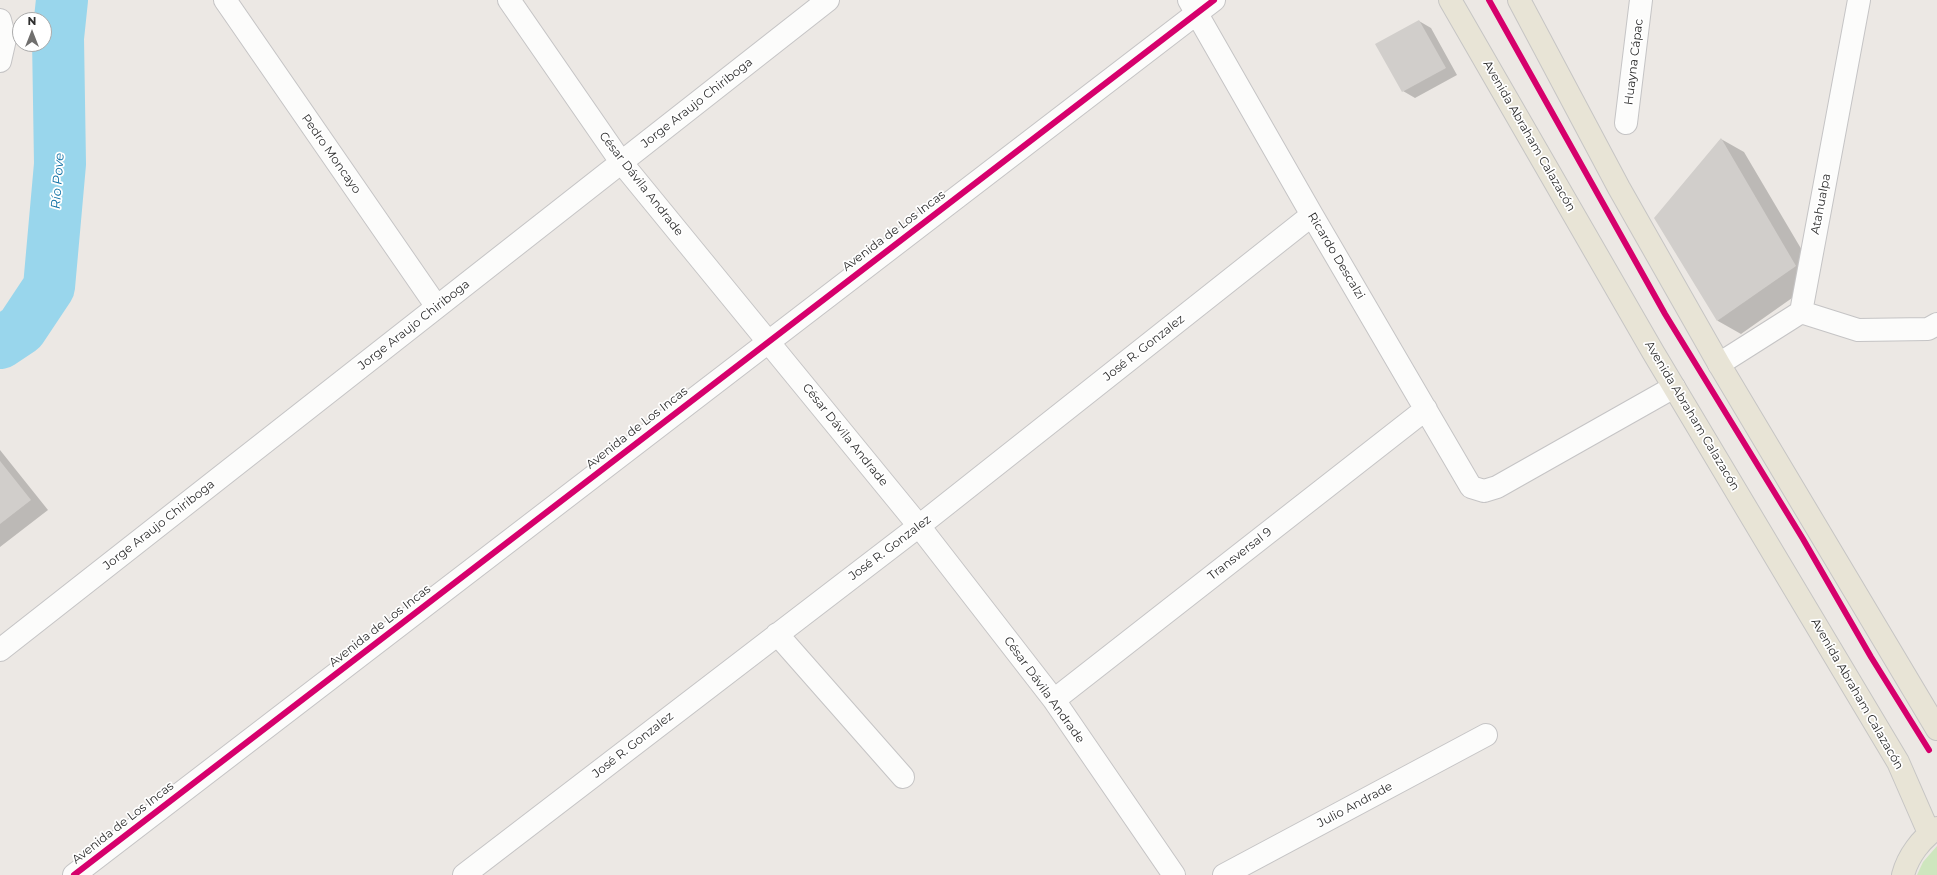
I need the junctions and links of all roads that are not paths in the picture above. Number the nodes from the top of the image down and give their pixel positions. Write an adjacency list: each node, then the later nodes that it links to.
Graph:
1 (225, 0): 15 (street, Pedro Moncayo)
2 (509, 0): 13 (street, César Dávila Andrade)
3 (828, 0): 13 (street, Jorge Araujo Chiriboga)
4 (1214, 0): 9 (street, Avenida de Los Incas)
5 (1450, 0): 20 (main road, Avenida Abraham Calazacón)
6 (1519, 0): 19 (main road)
7 (1641, 0): 12 (street, Huayna Cápac)
8 (1859, 0): 16 (street, Atahualpa)
9 (1193, 7): 14 (street, Ricardo Descalzi); 18 (street, Avenida de Los Incas)
10 (0, 20): 11 (street)
11 (0, 62)
12 (1626, 123)
13 (621, 162): 15 (street, Jorge Araujo Chiriboga); 18 (street, César Dávila Andrade)
14 (1312, 215): 21 (street, Ricardo Descalzi); 22 (street, José R. Gonzalez)
15 (437, 307): 24 (street, Jorge Araujo Chiriboga)
16 (1801, 312): 17 (street); 19 (street)
17 (1937, 324)
18 (768, 342): 22 (street, César Dávila Andrade); 31 (street, Avenida de Los Incas)
19 (1719, 364): 26 (main road)
20 (1674, 387): 21 (street, Ricardo Descalzi); 29 (main road, Avenida Abraham Calazacón)
21 (1426, 409): 25 (street, Transversal 9)
22 (919, 526): 23 (street, José R. Gonzalez); 25 (street, César Dávila Andrade)
23 (777, 634): 28 (street); 32 (street, José R. Gonzalez)
24 (0, 650)
25 (1054, 700): 33 (street, César Dávila Andrade)
26 (1937, 729)
27 (1486, 735): 34 (street, Julio Andrade)
28 (903, 777)
29 (1933, 831): 30 (main road)
30 (1902, 872)
31 (74, 875)
32 (464, 875)
33 (1174, 875)
34 (1224, 875)

